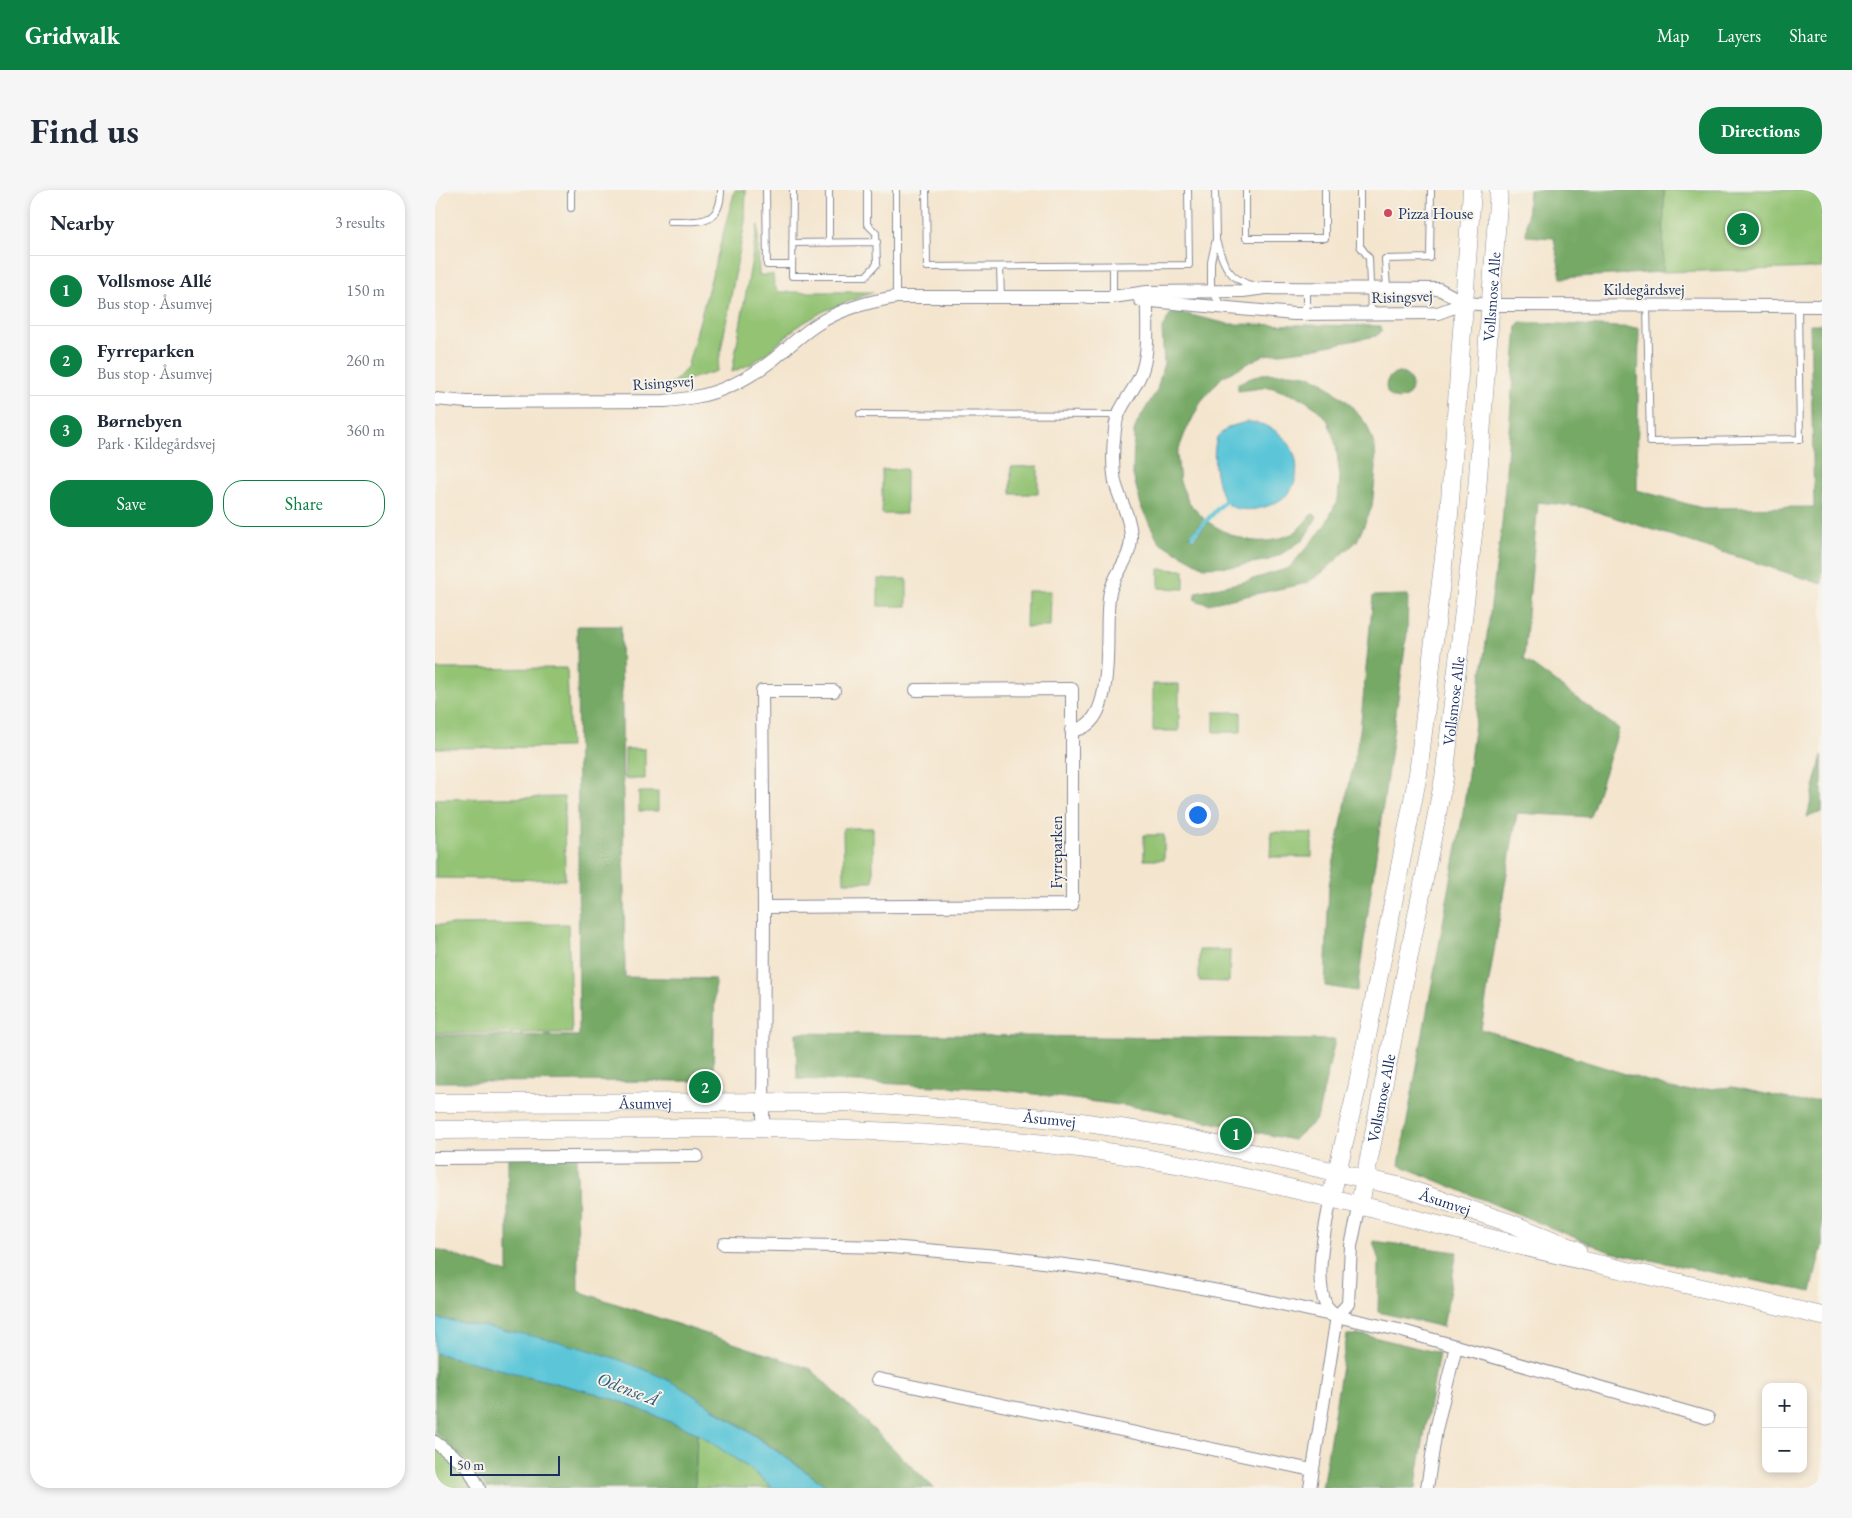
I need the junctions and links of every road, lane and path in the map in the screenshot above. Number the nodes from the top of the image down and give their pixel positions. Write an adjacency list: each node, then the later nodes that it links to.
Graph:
1 (571, 190): 17 (lane)
2 (721, 190): 18 (lane)
3 (766, 190): 23 (lane)
4 (793, 190): 21 (lane)
5 (829, 190): 22 (lane)
6 (867, 190): 20 (lane)
7 (896, 190): 31 (lane)
8 (926, 190): 25 (lane)
9 (1188, 190): 24 (lane)
10 (1215, 190): 19 (lane, Risingsvej)
11 (1246, 190): 12 (lane)
12 (1325, 190)
13 (1359, 190): 28 (lane)
14 (1431, 190): 29 (lane)
15 (1472, 190): 35 (street, Vollsmose Alle)
16 (1499, 190): 36 (street, Vollsmose Alle)
17 (571, 208)
18 (670, 221)
19 (1215, 239): 26 (lane, Risingsvej); 30 (lane, Risingsvej)
20 (877, 242): 22 (lane); 23 (lane)
21 (792, 243): 22 (lane); 23 (lane)
22 (829, 243)
23 (792, 265)
24 (1113, 265): 25 (lane); 32 (lane)
25 (1000, 266): 34 (lane)
26 (1265, 288): 27 (street, Risingsvej); 30 (street, Risingsvej)
27 (1306, 288): 28 (street, Risingsvej); 41 (lane)
28 (1371, 288): 29 (street, Risingsvej); 42 (lane)
29 (1387, 289): 35 (street, Risingsvej)
30 (1211, 292): 33 (street, Risingsvej); 40 (lane)
31 (896, 297): 34 (street, Risingsvej); 43 (street, Risingsvej)
32 (1113, 297): 33 (street, Risingsvej); 34 (street, Risingsvej)
33 (1147, 297): 40 (street, Risingsvej); 45 (street)
34 (1001, 298)
35 (1465, 303): 36 (street, Kildegårdsvej); 42 (street, Risingsvej); 56 (street, Vollsmose Alle)
36 (1491, 305): 37 (street, Kildegårdsvej); 57 (street, Vollsmose Alle)
37 (1647, 306): 38 (street, Kildegårdsvej); 38 (lane)
38 (1797, 306): 39 (street, Kildegårdsvej)
39 (1822, 306)
40 (1225, 308): 41 (street, Risingsvej)
41 (1306, 314): 42 (street, Risingsvej)
42 (1371, 314)
43 (435, 399)
44 (860, 414): 45 (lane)
45 (1118, 415): 48 (street)
46 (916, 690): 48 (street, Fyrreparken)
47 (834, 691): 49 (street)
48 (1071, 730): 49 (street, Fyrreparken)
49 (763, 907): 50 (street)
50 (763, 1102): 51 (street, Åsumvej); 52 (street); 56 (street, Åsumvej)
51 (435, 1103)
52 (763, 1129): 53 (street, Åsumvej); 58 (street, Åsumvej)
53 (435, 1130)
54 (697, 1156): 55 (street)
55 (435, 1158)
56 (1337, 1172): 57 (street, Åsumvej); 58 (street, Vollsmose Alle)
57 (1365, 1178): 59 (street, Vollsmose Alle); 61 (street, Åsumvej)
58 (1331, 1197): 59 (street, Åsumvej); 63 (street)
59 (1360, 1204): 61 (street, Åsumvej); 63 (street)
60 (724, 1244): 63 (street)
61 (1643, 1274): 62 (street, Åsumvej)
62 (1822, 1314)
63 (1337, 1316): 64 (street); 68 (street)
64 (1456, 1346): 66 (street); 71 (street)
65 (878, 1379): 68 (street)
66 (1708, 1418)
67 (435, 1442): 69 (street)
68 (1312, 1470): 70 (street)
69 (479, 1488)
70 (1310, 1488)
71 (1427, 1488)

